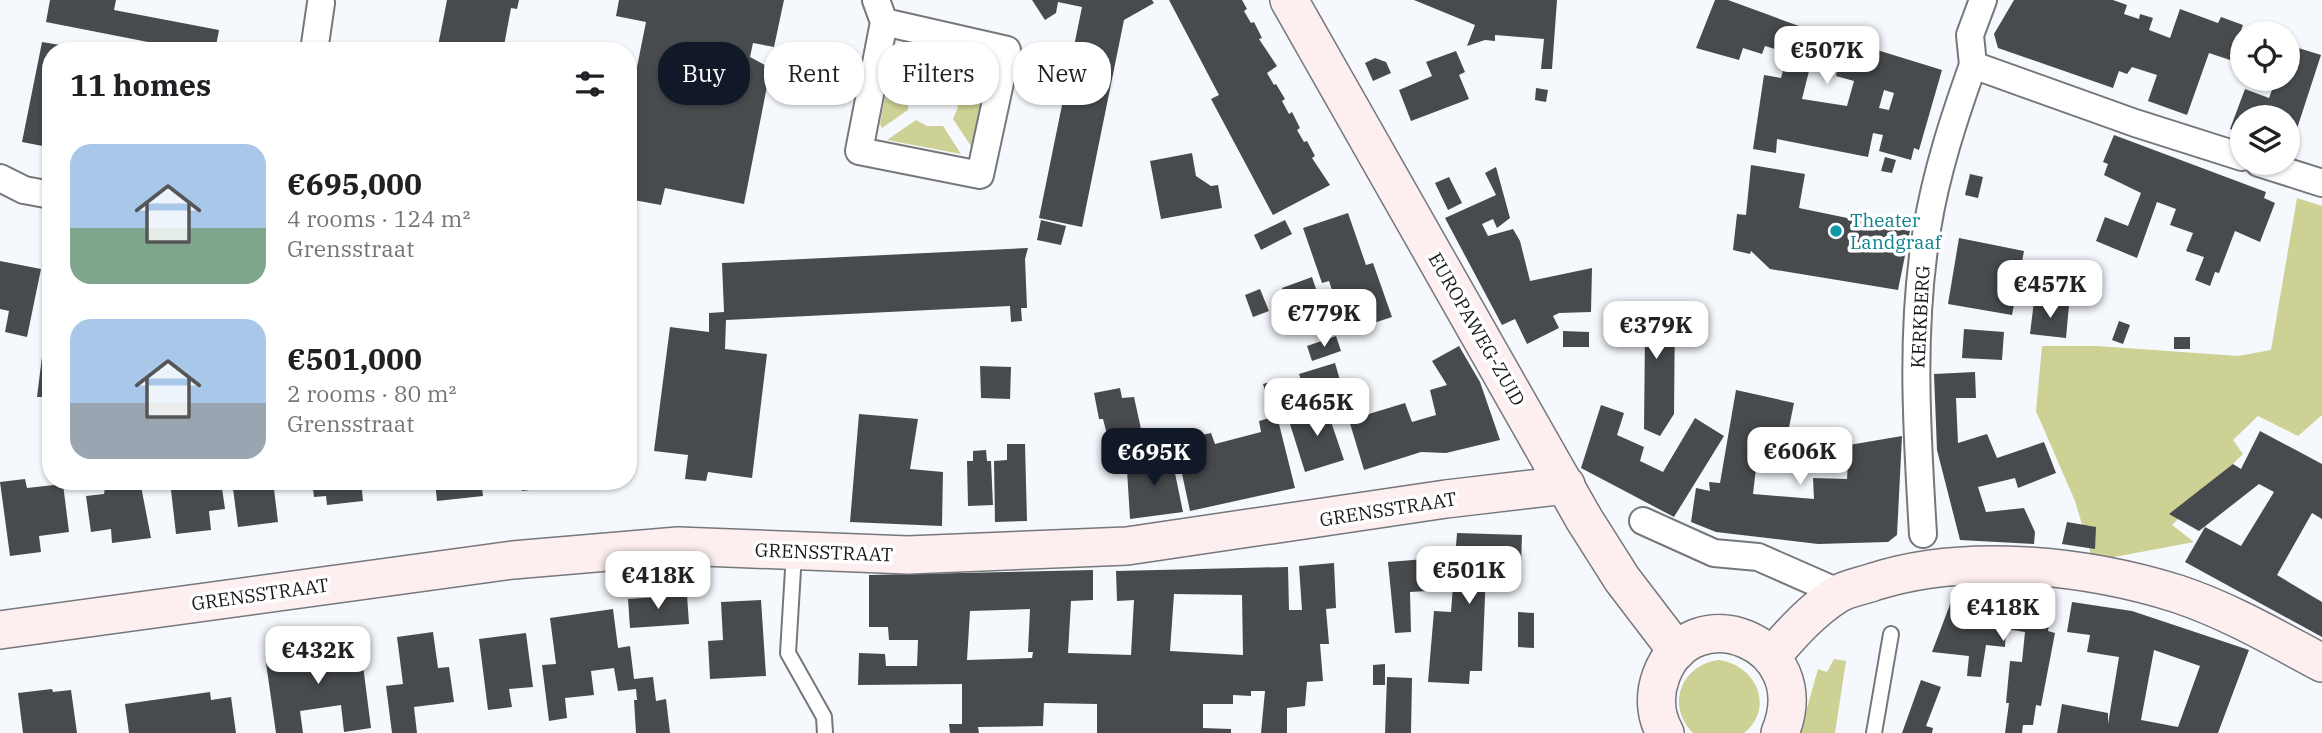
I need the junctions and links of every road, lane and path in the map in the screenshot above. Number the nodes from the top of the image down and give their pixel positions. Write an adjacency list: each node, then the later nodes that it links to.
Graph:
1 (1289, 0): 12 (main road, EUROPAWEG-ZUID)
2 (1983, 0): 6 (street)
3 (321, 3): 5 (street)
4 (880, 11): 4 (street)
5 (314, 42)
6 (1973, 65): 7 (street); 14 (street, KERKBERG)
7 (2230, 153)
8 (2297, 175): 10 (street)
9 (0, 178): 11 (street)
10 (2322, 183)
11 (42, 193)
12 (1566, 485): 15 (main road, GRENSSTRAAT); 19 (main road, EUROPAWEG-ZUID)
13 (1643, 521): 16 (street)
14 (1923, 534)
15 (794, 551): 17 (main road, GRENSSTRAAT); 22 (lane)
16 (1840, 593): 20 (main road); 21 (main road)
17 (0, 630)
18 (1891, 634): 25 (lane)
19 (1677, 651): 20 (main road); 23 (main road)
20 (1772, 656): 24 (main road)
21 (2322, 663)
22 (825, 733)
23 (1665, 733)
24 (1780, 733)
25 (1874, 733)

